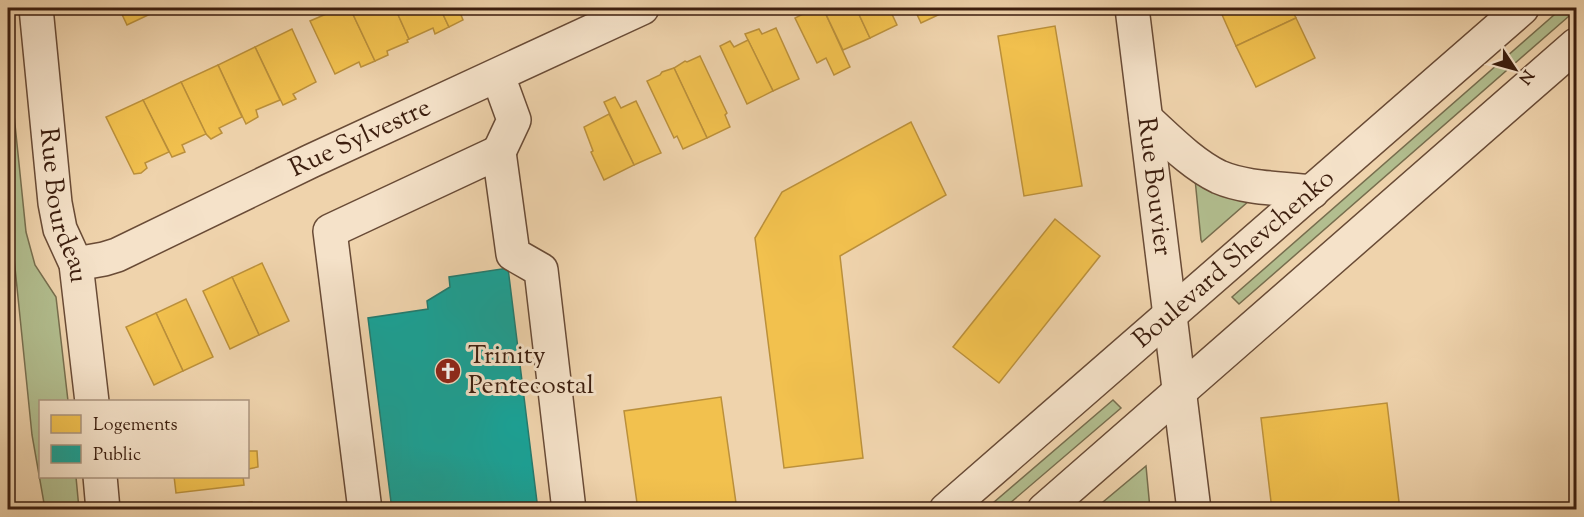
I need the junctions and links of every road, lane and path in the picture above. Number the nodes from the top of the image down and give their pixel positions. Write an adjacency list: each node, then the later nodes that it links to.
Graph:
1 (36, 8): 10 (street, Rue Bourdeau)
2 (642, 8): 6 (street, Rue Sylvestre)
3 (1132, 8): 7 (street, Rue Bouvier)
4 (1522, 8): 9 (street, Boulevard Shevchenko)
5 (1576, 45): 12 (street)
6 (498, 76): 8 (street); 10 (street, Rue Sylvestre)
7 (1146, 119): 9 (street); 11 (street, Rue Bouvier)
8 (499, 152): 16 (street); 17 (street)
9 (1312, 192): 11 (street, Boulevard Shevchenko)
10 (76, 264): 13 (street, Rue Bourdeau)
11 (1169, 317): 12 (street, Rue Bouvier); 18 (street, Boulevard Shevchenko)
12 (1179, 392): 19 (street); 20 (street, Rue Bouvier)
13 (92, 400)
14 (100, 478): 15 (street)
15 (103, 510)
16 (365, 510)
17 (569, 510)
18 (946, 510)
19 (1044, 510)
20 (1194, 510)

